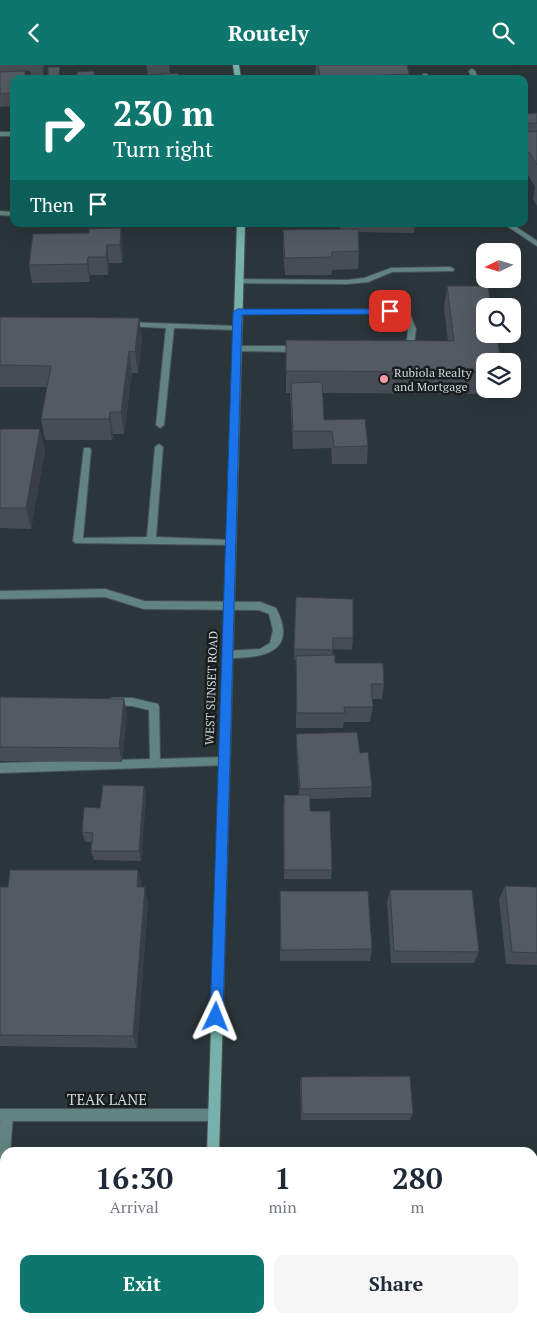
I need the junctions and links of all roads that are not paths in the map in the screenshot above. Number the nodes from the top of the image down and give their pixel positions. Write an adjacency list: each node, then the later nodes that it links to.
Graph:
1 (472, 71): 2 (street)
2 (474, 75)
3 (241, 227): 7 (main road, WEST SUNSET ROAD)
4 (512, 227): 5 (street)
5 (537, 245)
6 (450, 269): 7 (street)
7 (239, 281): 8 (main road, WEST SUNSET ROAD)
8 (238, 312): 11 (main road, WEST SUNSET ROAD); 12 (street)
9 (115, 323): 10 (street)
10 (170, 325): 11 (street); 15 (street)
11 (237, 328): 13 (main road, WEST SUNSET ROAD)
12 (388, 347)
13 (236, 349): 14 (street); 19 (main road, WEST SUNSET ROAD)
14 (305, 349)
15 (160, 425)
16 (159, 447): 18 (street)
17 (87, 451): 18 (street)
18 (151, 540): 19 (street)
19 (231, 543): 21 (main road, WEST SUNSET ROAD)
20 (0, 595): 21 (street)
21 (229, 605): 22 (main road, WEST SUNSET ROAD); 22 (street)
22 (228, 654): 24 (main road, WEST SUNSET ROAD)
23 (103, 702): 25 (street)
24 (224, 762): 25 (street); 28 (main road, WEST SUNSET ROAD)
25 (155, 764): 26 (street)
26 (0, 768)
27 (4, 1115): 28 (street, TEAK LANE); 29 (street)
28 (214, 1115): 30 (main road, WEST SUNSET ROAD)
29 (2, 1147)
30 (212, 1147)

